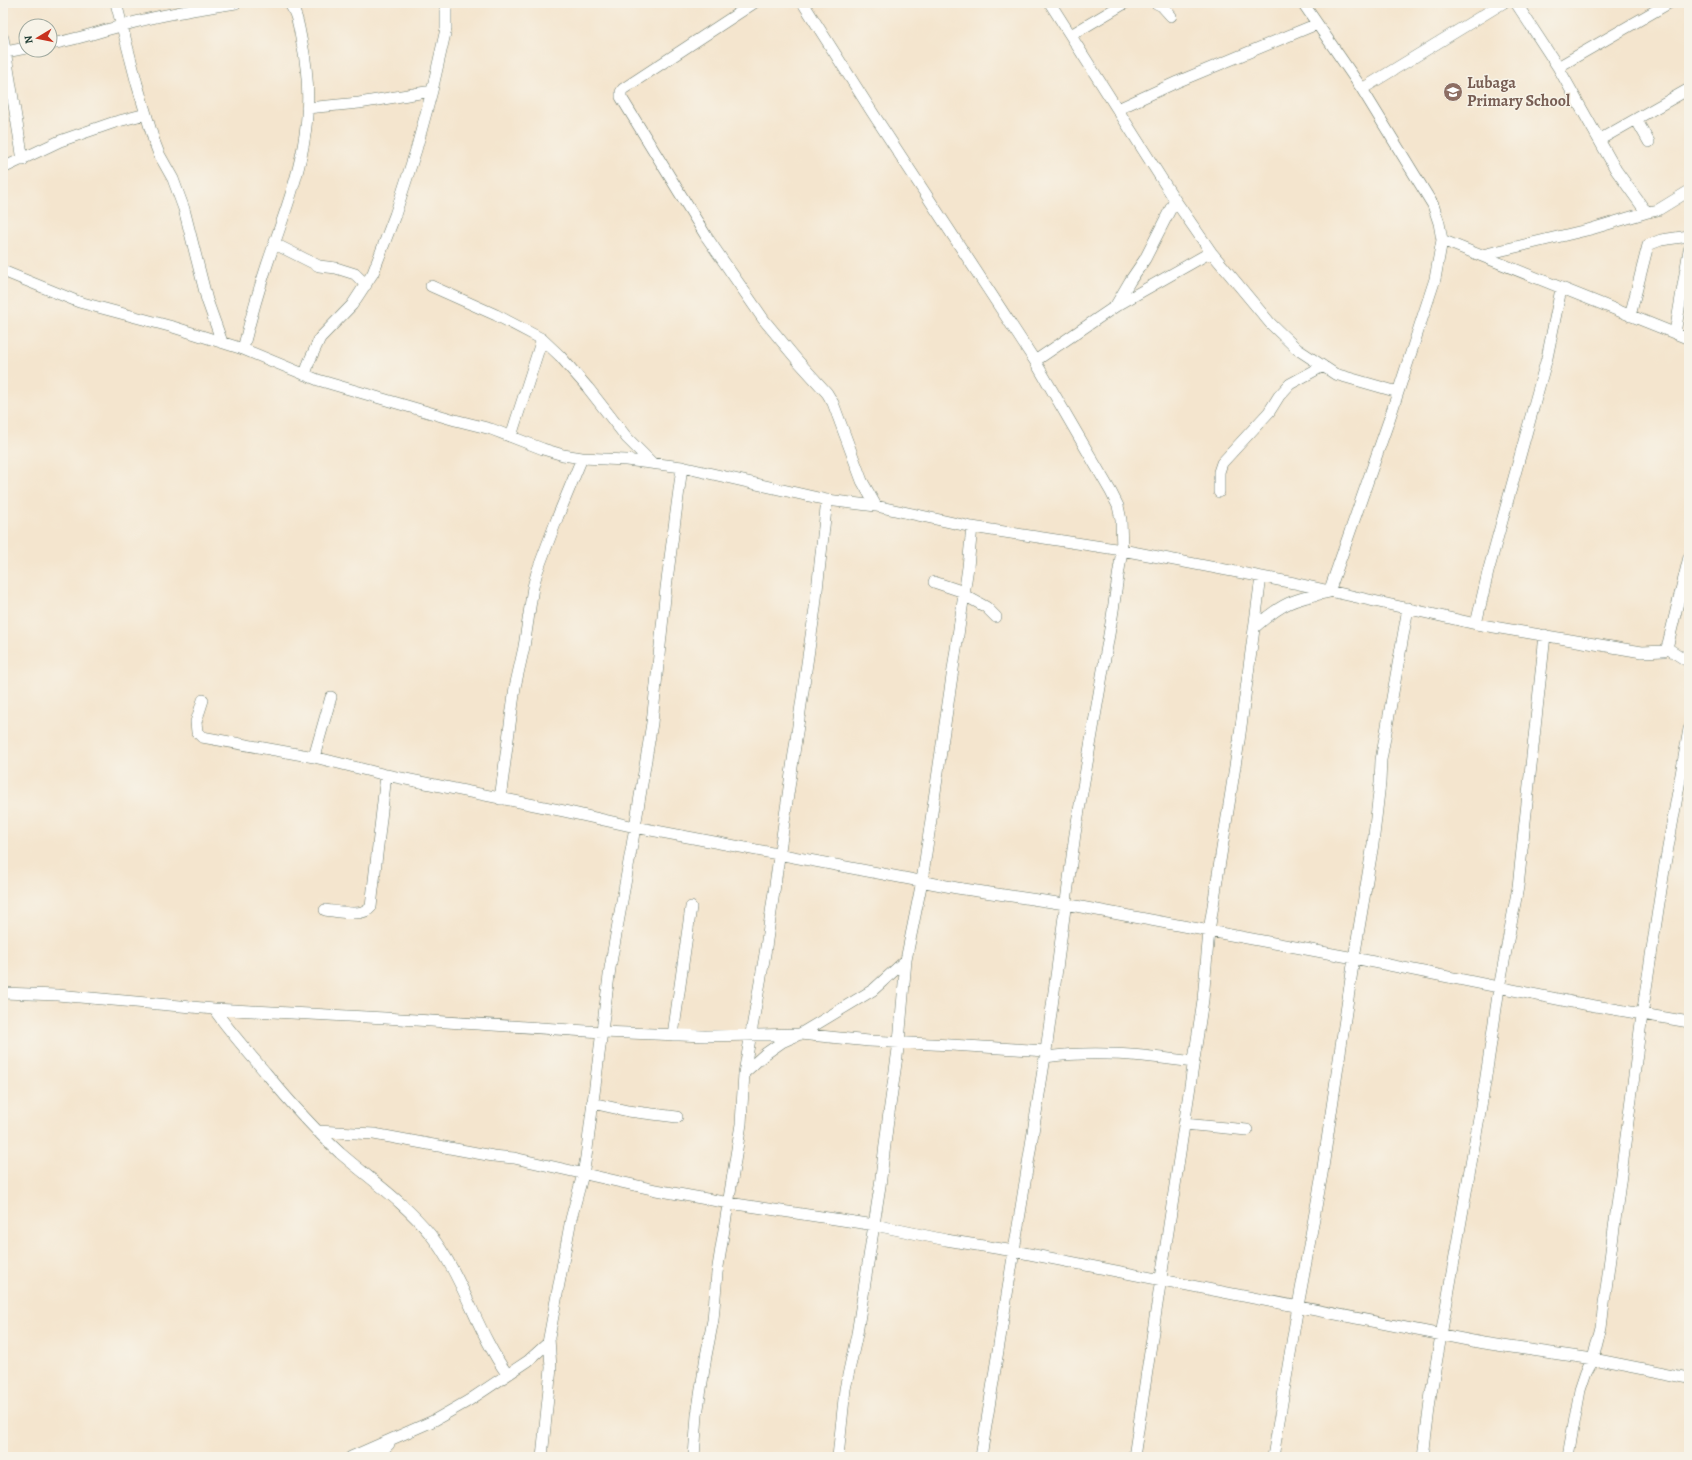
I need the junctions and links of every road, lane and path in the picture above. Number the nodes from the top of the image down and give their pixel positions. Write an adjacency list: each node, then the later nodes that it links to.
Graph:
1 (116, 3): 17 (street)
2 (236, 3): 17 (street)
3 (289, 3): 28 (street)
4 (446, 3): 18 (street)
5 (454, 3): 18 (street)
6 (754, 3): 66 (street)
7 (803, 3): 56 (street)
8 (1050, 3): 19 (street)
9 (1125, 3): 19 (street)
10 (1156, 3): 15 (street)
11 (1303, 3): 16 (street)
12 (1503, 3): 25 (street)
13 (1516, 3): 24 (street)
14 (1669, 3): 24 (street)
15 (1171, 16)
16 (1317, 24): 25 (street); 29 (street)
17 (122, 25): 21 (street); 30 (street)
18 (446, 29): 27 (street)
19 (1071, 35): 29 (street)
20 (3, 38): 23 (street)
21 (58, 43)
22 (18, 50): 23 (street)
23 (6, 52): 34 (street)
24 (1558, 67): 32 (street)
25 (1362, 89): 40 (street)
26 (1689, 89): 31 (street)
27 (432, 91): 28 (street); 46 (street)
28 (307, 108): 41 (street)
29 (1118, 109): 37 (street)
30 (146, 114): 34 (street); 54 (street)
31 (1636, 119): 32 (street); 33 (street)
32 (1599, 140): 38 (street)
33 (1649, 142)
34 (23, 160): 35 (street)
35 (3, 168)
36 (1689, 191): 38 (street)
37 (1175, 200): 43 (street); 49 (street)
38 (1648, 212): 44 (street)
39 (1689, 236): 50 (street)
40 (1442, 240): 44 (street); 59 (street)
41 (275, 244): 46 (street); 55 (street)
42 (1689, 250): 51 (street)
43 (1211, 252): 49 (street); 57 (street)
44 (1482, 255): 48 (street)
45 (3, 271): 54 (street)
46 (366, 285): 58 (street)
47 (431, 286): 52 (street)
48 (1561, 289): 50 (street); 77 (street)
49 (1116, 306): 56 (street)
50 (1630, 316): 51 (street)
51 (1675, 333): 53 (street)
52 (542, 339): 60 (street); 62 (street)
53 (1689, 339)
54 (222, 342): 55 (street)
55 (243, 349): 58 (street)
56 (1035, 361): 68 (street)
57 (1323, 366): 59 (street); 64 (street)
58 (306, 375): 60 (street)
59 (1398, 392): 73 (street)
60 (511, 436): 61 (street)
61 (582, 458): 62 (street); 87 (street)
62 (652, 463): 63 (street)
63 (682, 466): 65 (street); 88 (street)
64 (1219, 492)
65 (827, 500): 66 (street); 89 (street)
66 (876, 506): 67 (street)
67 (972, 527): 68 (street); 74 (street)
68 (1122, 550): 71 (street); 91 (street)
69 (1689, 557): 70 (street)
70 (1687, 574): 80 (street)
71 (1261, 577): 73 (street); 78 (street)
72 (934, 582): 74 (street)
73 (1329, 592): 75 (street); 78 (street)
74 (964, 594): 76 (street); 90 (street)
75 (1408, 608): 77 (street); 95 (street)
76 (996, 617)
77 (1476, 624): 79 (street)
78 (1254, 628): 94 (street)
79 (1545, 635): 80 (street); 97 (street)
80 (1667, 648): 81 (street)
81 (1689, 662)
82 (331, 697): 85 (street)
83 (204, 700): 85 (street)
84 (1689, 729): 100 (street)
85 (314, 757): 86 (street)
86 (386, 775): 87 (street); 93 (street)
87 (500, 799): 88 (street)
88 (635, 827): 89 (street); 102 (street)
89 (780, 854): 90 (street); 105 (street)
90 (922, 881): 91 (street); 96 (street)
91 (1065, 904): 94 (street); 107 (street)
92 (691, 907): 104 (street)
93 (325, 910)
94 (1209, 932): 95 (street); 108 (street)
95 (1354, 958): 97 (street); 120 (street)
96 (906, 960): 103 (street); 106 (street)
97 (1499, 988): 100 (street); 121 (street)
98 (3, 993): 99 (street)
99 (214, 1009): 102 (street); 114 (street)
100 (1642, 1015): 101 (street); 123 (street)
101 (1689, 1022)
102 (602, 1032): 104 (street); 110 (street)
103 (800, 1034): 105 (street); 106 (street); 109 (street)
104 (672, 1035): 105 (street)
105 (752, 1035): 109 (street)
106 (900, 1042): 107 (street); 117 (street)
107 (1045, 1054): 108 (street); 118 (street)
108 (1193, 1062): 112 (street)
109 (744, 1073): 116 (street)
110 (592, 1103): 111 (street); 115 (street)
111 (677, 1117)
112 (1184, 1124): 113 (street); 119 (street)
113 (1247, 1130)
114 (317, 1131): 115 (street); 124 (street)
115 (583, 1174): 116 (street); 122 (street)
116 (728, 1203): 117 (street); 130 (street)
117 (875, 1225): 118 (street); 131 (street)
118 (1014, 1251): 119 (street); 132 (street)
119 (1160, 1280): 120 (street); 133 (street)
120 (1298, 1306): 121 (street); 134 (street)
121 (1441, 1334): 123 (street); 135 (street)
122 (549, 1337): 124 (street); 129 (street)
123 (1593, 1359): 125 (street); 136 (street)
124 (507, 1374): 126 (street)
125 (1689, 1378)
126 (394, 1440): 127 (street); 128 (street)
127 (351, 1457)
128 (376, 1457)
129 (542, 1457)
130 (694, 1457)
131 (838, 1457)
132 (981, 1457)
133 (1134, 1457)
134 (1273, 1457)
135 (1423, 1457)
136 (1568, 1457)

